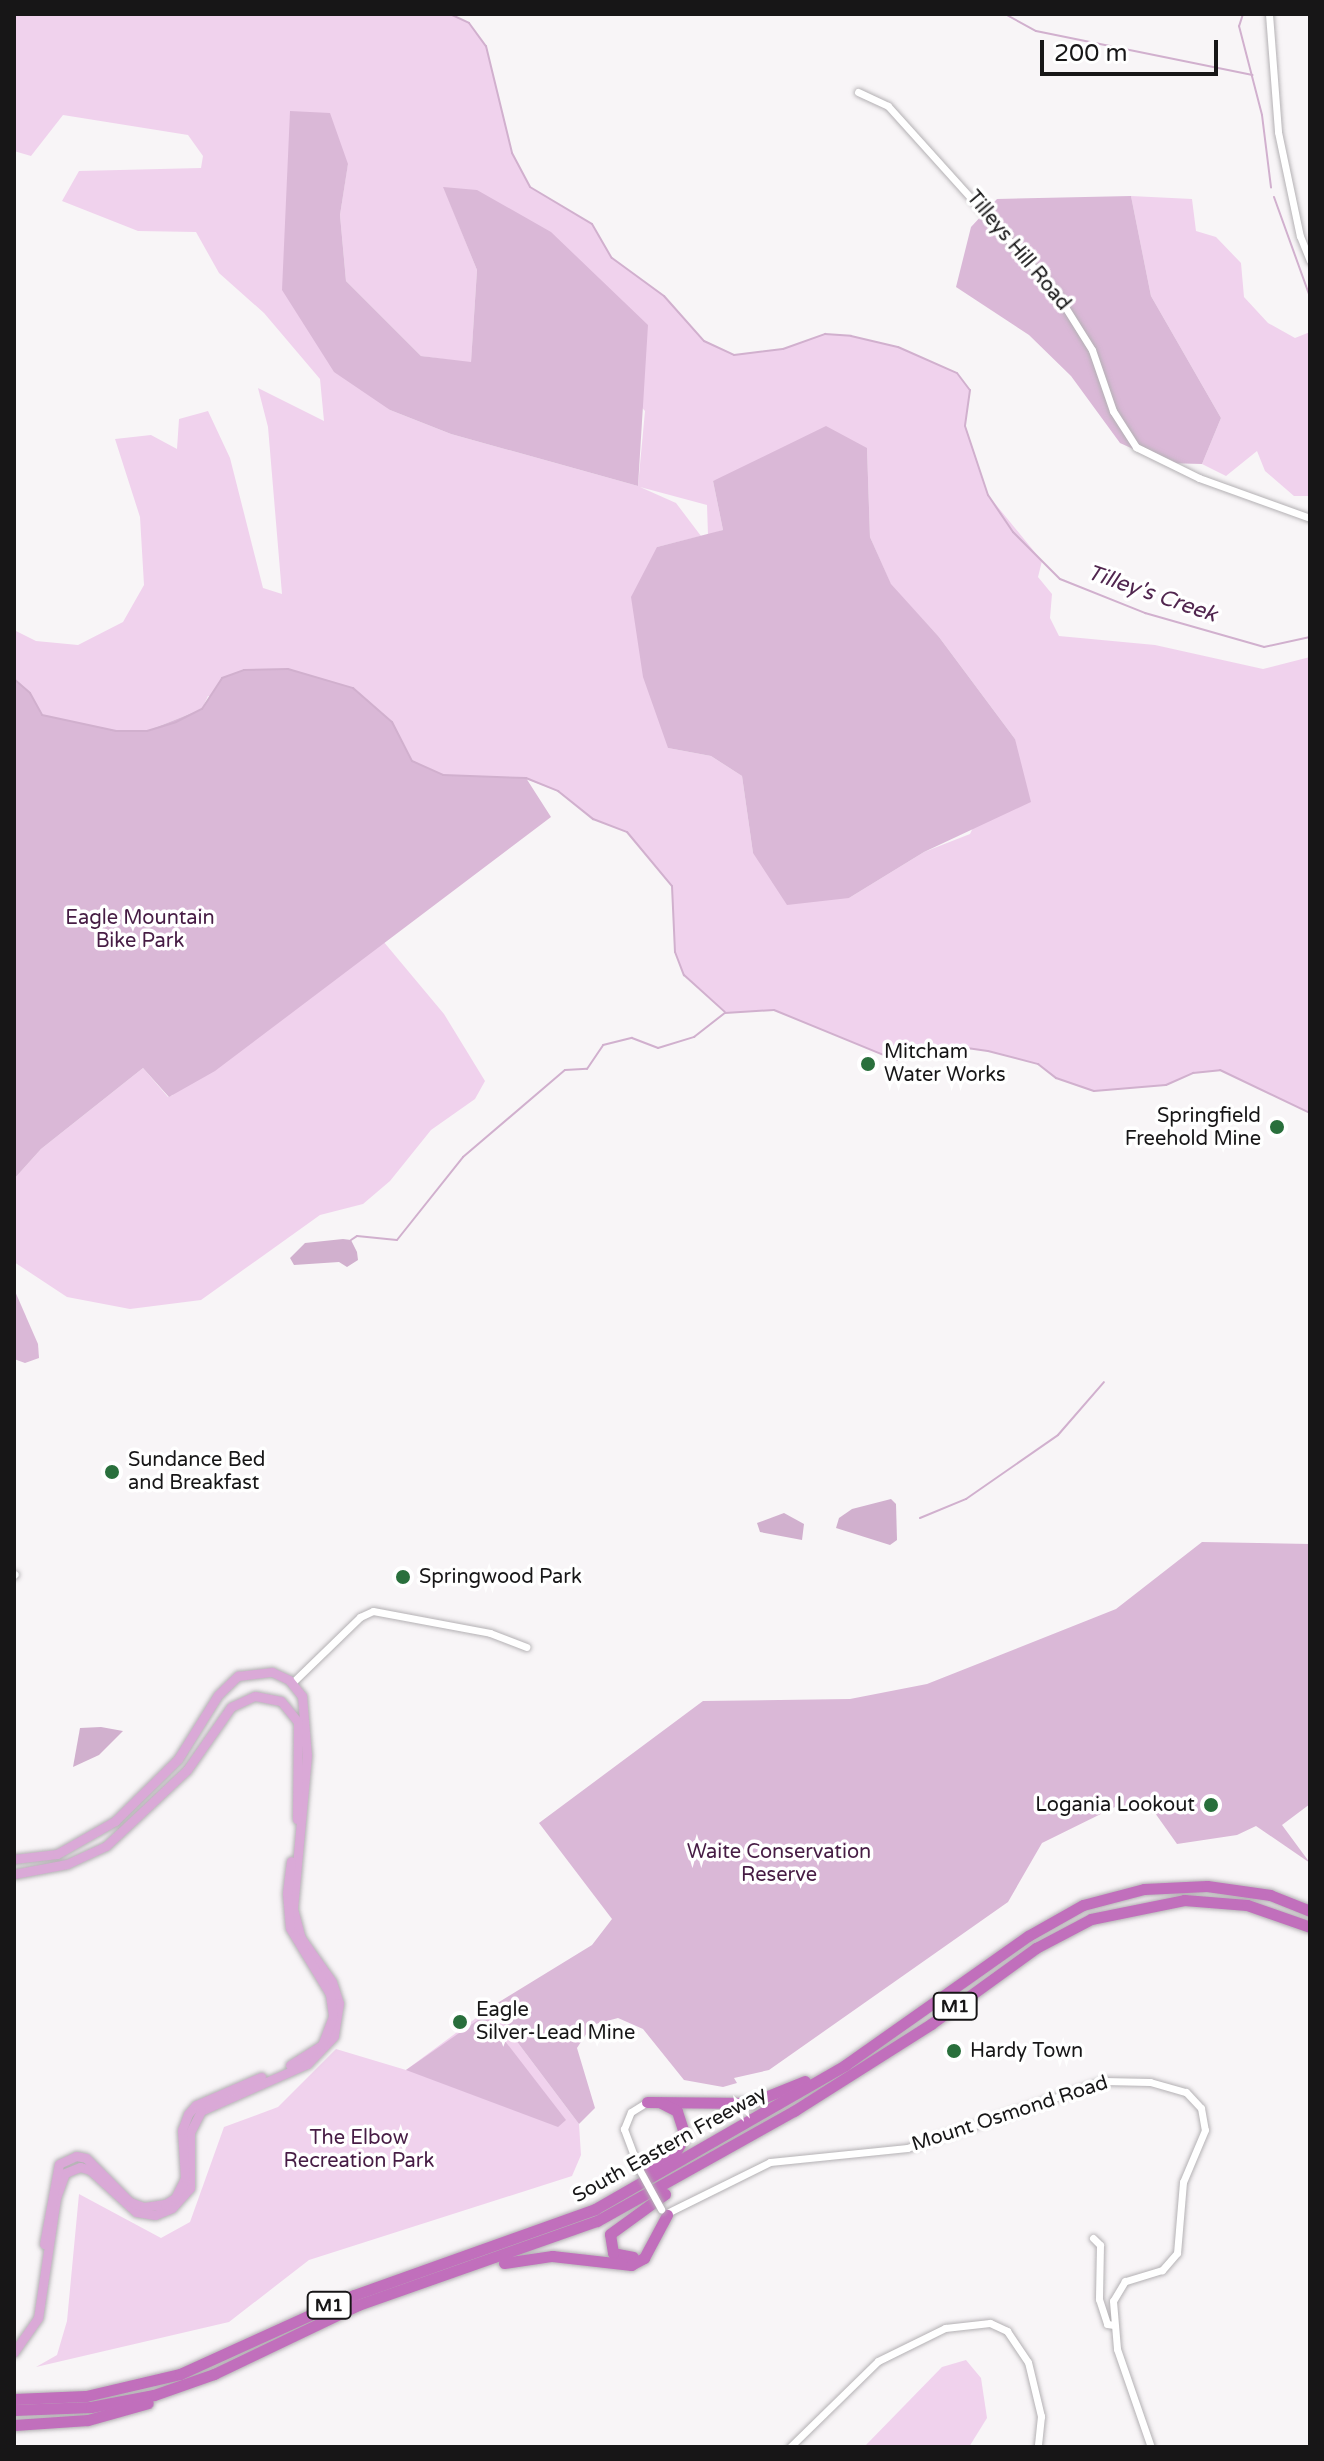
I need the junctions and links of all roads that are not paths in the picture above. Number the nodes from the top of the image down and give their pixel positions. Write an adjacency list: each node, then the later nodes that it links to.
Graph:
1 (1269, 14): 3 (street)
2 (858, 92): 4 (street, Tilleys Hill Road)
3 (1310, 261)
4 (1310, 518)
5 (526, 1647): 6 (street)
6 (292, 1683): 7 (main road); 8 (main road); 9 (main road); 21 (main road)
7 (277, 1699): 8 (main road); 10 (main road)
8 (291, 1710): 21 (main road)
9 (14, 1859)
10 (14, 1874)
11 (1310, 1911): 13 (highway, South Eastern Freeway / M1)
12 (1310, 1927): 15 (highway, South Eastern Freeway / M1)
13 (898, 2030): 14 (highway); 17 (highway, South Eastern Freeway / M1)
14 (647, 2102): 16 (street, bridge); 17 (highway)
15 (727, 2151): 16 (highway); 19 (highway, South Eastern Freeway / M1)
16 (664, 2212): 19 (highway); 20 (street, Mount Osmond Road)
17 (524, 2237): 23 (highway, South Eastern Freeway / M1)
18 (1093, 2238): 20 (street)
19 (387, 2294): 22 (highway, South Eastern Freeway / M1)
20 (1114, 2325): 28 (street, Mount Osmond Road)
21 (14, 2350)
22 (214, 2374): 24 (highway, South Eastern Freeway / M1); 25 (highway)
23 (14, 2399)
24 (14, 2410)
25 (14, 2425)
26 (790, 2447): 27 (street)
27 (1038, 2447)
28 (1151, 2447)

